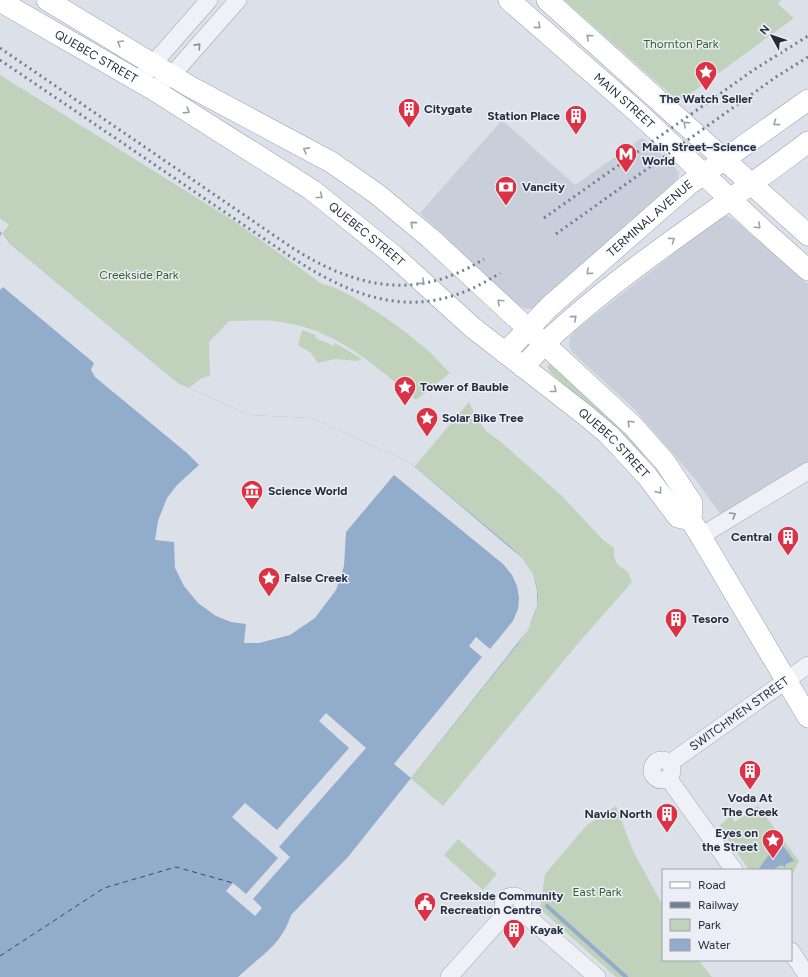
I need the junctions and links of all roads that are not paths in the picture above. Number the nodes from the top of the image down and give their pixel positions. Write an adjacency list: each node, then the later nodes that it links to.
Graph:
1 (47, 0): 7 (main road, QUEBEC STREET, one-way to 1)
2 (209, 0): 7 (street)
3 (238, 0): 8 (street, one-way to 3)
4 (509, 0): 13 (main road, MAIN STREET, one-way to 13)
5 (548, 0): 12 (main road, MAIN STREET, one-way to 5)
6 (0, 1): 9 (main road, QUEBEC STREET)
7 (153, 63): 8 (main road, QUEBEC STREET); 9 (street)
8 (172, 75): 9 (street); 18 (main road, QUEBEC STREET, one-way to 8)
9 (146, 85): 20 (main road, QUEBEC STREET, one-way to 20)
10 (808, 100): 12 (main road, TERMINAL AVENUE, one-way to 12)
11 (808, 142): 14 (main road)
12 (725, 159): 13 (main road, TERMINAL AVENUE); 14 (main road, MAIN STREET)
13 (704, 174): 15 (main road, MAIN STREET); 18 (main road, TERMINAL AVENUE, one-way to 18)
14 (752, 184): 15 (main road); 16 (main road, MAIN STREET)
15 (730, 199): 17 (main road, MAIN STREET, one-way to 17); 19 (main road, one-way to 15)
16 (808, 235)
17 (808, 270)
18 (528, 328): 19 (main road, QUEBEC STREET); 20 (main road, TERMINAL AVENUE)
19 (545, 344): 21 (main road); 23 (main road, QUEBEC STREET, one-way to 19)
20 (505, 353): 21 (main road, QUEBEC STREET)
21 (523, 367): 23 (main road, QUEBEC STREET, one-way to 23)
22 (808, 471): 23 (street, one-way to 22)
23 (696, 528): 25 (main road, QUEBEC STREET)
24 (808, 665): 25 (street, SWITCHMEN STREET)
25 (786, 680): 26 (main road, QUEBEC STREET); 27 (street, SWITCHMEN STREET)
26 (808, 717)
27 (733, 869)
28 (792, 953): 31 (street)
29 (449, 977): 30 (street)
30 (597, 977)
31 (808, 977)

